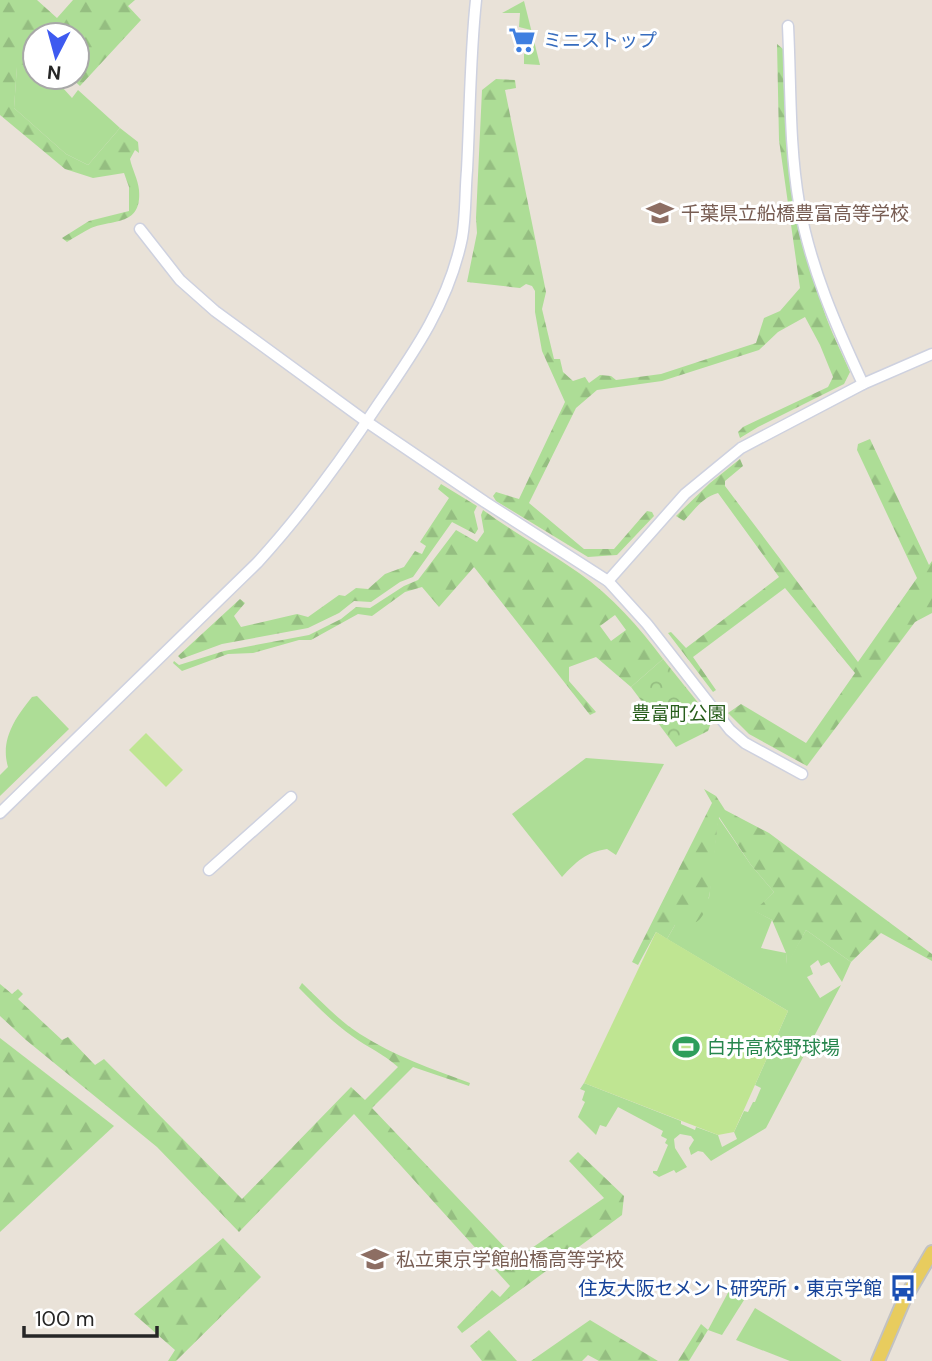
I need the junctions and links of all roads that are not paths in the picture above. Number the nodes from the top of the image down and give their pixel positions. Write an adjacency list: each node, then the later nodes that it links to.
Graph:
1 (477, 0): 6 (street)
2 (788, 26): 5 (street)
3 (140, 229): 6 (street)
4 (932, 354): 5 (street)
5 (863, 384): 7 (street)
6 (367, 422): 7 (street); 10 (street)
7 (608, 581): 8 (street)
8 (802, 774)
9 (291, 797): 11 (street)
10 (0, 813)
11 (209, 870)
12 (932, 1252): 13 (main road)
13 (878, 1361)

